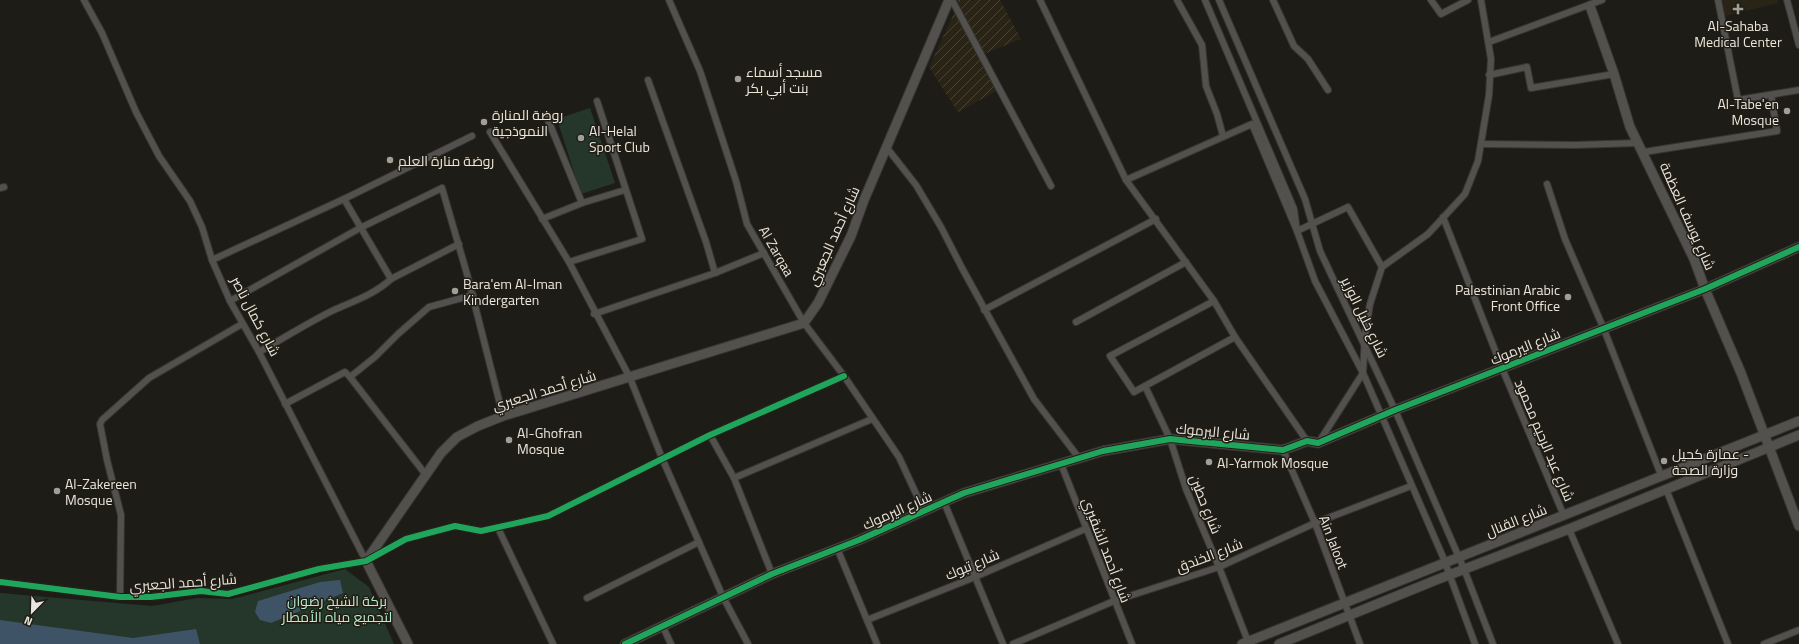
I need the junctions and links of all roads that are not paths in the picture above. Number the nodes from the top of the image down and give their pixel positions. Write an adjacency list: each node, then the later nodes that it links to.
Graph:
1 (84, 0): 48 (street, شارع كمال ناصر)
2 (669, 0): 47 (street, Al Zarqaa)
3 (951, 0): 31 (street, شارع أحمد الجعبري); 35 (street)
4 (1040, 0): 33 (street)
5 (1177, 0): 28 (street)
6 (1205, 0): 44 (street, شارع خليل الوزير)
7 (1219, 0): 42 (street, شارع خليل الوزير)
8 (1273, 0): 21 (street)
9 (1430, 0): 10 (street)
10 (1468, 0)
11 (1481, 0): 16 (street)
12 (1602, 0): 15 (street)
13 (1718, 0): 23 (street)
14 (1787, 0): 17 (street)
15 (1590, 6): 16 (street); 18 (street, شارع يوسف العظمة)
16 (1489, 42): 19 (street)
17 (1799, 42)
18 (1614, 74): 19 (street); 30 (street, شارع يوسف العظمة)
19 (1490, 75): 29 (street)
20 (648, 80): 52 (street)
21 (1328, 90)
22 (1799, 90): 23 (street)
23 (1771, 95): 32 (street)
24 (597, 102): 36 (street)
25 (546, 115): 38 (street)
26 (490, 132): 40 (street)
27 (472, 136): 37 (street)
28 (1223, 136): 33 (street); 44 (street)
29 (1482, 144): 30 (street); 39 (street)
30 (1637, 144): 32 (street, شارع يوسف العظمة)
31 (887, 148): 58 (street); 61 (street, شارع أحمد الجعبري)
32 (1644, 152): 54 (street, شارع يوسف العظمة)
33 (1126, 180): 41 (street)
34 (1547, 184): 63 (street)
35 (1051, 186)
36 (625, 190): 38 (street); 49 (street)
37 (344, 199): 43 (street); 48 (street)
38 (582, 203): 40 (street)
39 (1443, 217): 51 (street); 67 (street, شارع عبد الرحيم محمود)
40 (542, 219): 49 (street)
41 (1156, 219): 50 (street); 58 (street)
42 (1312, 224): 44 (street); 51 (street); 65 (street, شارع خليل الوزير)
43 (360, 228): 45 (street); 53 (street); 56 (street)
44 (1297, 231): 68 (street, شارع خليل الوزير)
45 (459, 244): 53 (street); 55 (street)
46 (1799, 247): 54 (street, شارع اليرموك)
47 (764, 254): 52 (street); 61 (street, Al Zarqaa)
48 (212, 260): 56 (street, شارع كمال ناصر)
49 (569, 262): 59 (street)
50 (1186, 262): 57 (street); 60 (street)
51 (1382, 267): 65 (street)
52 (715, 273): 59 (street)
53 (391, 279): 66 (street)
54 (1705, 289): 63 (street, شارع اليرموك); 80 (street, شارع يوسف العظمة)
55 (473, 295): 70 (street); 75 (street)
56 (230, 301): 62 (street, شارع كمال ناصر)
57 (1214, 301): 64 (street); 72 (street)
58 (984, 310): 88 (street)
59 (594, 314): 71 (street)
60 (1076, 322)
61 (804, 323): 69 (street, Al Zarqaa); 71 (street, شارع أحمد الجعبري)
62 (242, 324): 66 (street, شارع كمال ناصر); 114 (street)
63 (1603, 327): 67 (street, شارع اليرموك); 91 (street)
64 (1235, 336): 72 (street); 83 (street)
65 (1364, 344): 68 (street); 74 (street, شارع خليل الوزير)
66 (259, 352): 73 (street, شارع كمال ناصر)
67 (1502, 368): 74 (street, شارع اليرموك); 97 (street, شارع عبد الرحيم محمود)
68 (1363, 373): 76 (street, شارع خليل الوزير); 84 (street)
69 (844, 376): 77 (street, Al Zarqaa); 79 (street)
70 (350, 377): 73 (street); 90 (street)
71 (630, 378): 75 (street, شارع أحمد الجعبري); 87 (street)
72 (1145, 386): 82 (street, شارع حطين)
73 (285, 404): 106 (street, شارع كمال ناصر)
74 (1395, 410): 76 (street, شارع اليرموك); 105 (street, شارع خليل الوزير)
75 (503, 416): 90 (street, شارع أحمد الجعبري)
76 (1381, 416): 84 (street, شارع اليرموك); 93 (street, شارع خليل الوزير)
77 (872, 419): 92 (street); 96 (street, Al Zarqaa)
78 (1799, 420): 80 (street, شارع القنال)
79 (710, 435): 87 (street); 92 (street)
80 (1763, 435): 85 (street, شارع يوسف العظمة); 91 (street, شارع القنال)
81 (1799, 435): 85 (street, شارع القنال)
82 (1170, 439): 86 (street, شارع اليرموك); 88 (street, شارع اليرموك); 108 (street, شارع حطين)
83 (1307, 442): 84 (street, شارع اليرموك); 86 (street, شارع اليرموك)
84 (1318, 443)
85 (1768, 447): 94 (street, شارع القنال); 99 (street, شارع يوسف العظمة)
86 (1283, 450): 98 (street, Ain Jaloot)
87 (662, 458): 100 (street); 103 (street)
88 (1079, 458): 89 (street, شارع اليرموك)
89 (1061, 464): 95 (street, شارع اليرموك); 101 (street, شارع أحمد الشقيري)
90 (426, 475): 106 (street, شارع أحمد الجعبري)
91 (1660, 475): 97 (street, شارع القنال)
92 (734, 478): 110 (street)
93 (1411, 486): 98 (street, شارع الخندق); 107 (street, شارع خليل الوزير)
94 (1666, 489): 102 (street, شارع القنال); 138 (street)
95 (944, 502): 96 (street, شارع اليرموك); 112 (street)
96 (924, 511): 104 (street, شارع اليرموك)
97 (1564, 516): 105 (street, شارع القنال)
98 (1315, 523): 108 (street, شارع الخندق); 118 (street, Ain Jaloot)
99 (1799, 526)
100 (498, 528): 106 (street); 125 (street)
101 (1085, 529): 112 (street, شارع تبوك); 117 (street, شارع أحمد الشقيري)
102 (1569, 529): 109 (street, شارع القنال); 137 (street)
103 (699, 542): 115 (street); 116 (street)
104 (837, 548): 110 (street, شارع اليرموك); 120 (street)
105 (1459, 558): 107 (street, شارع القنال); 109 (street, شارع خليل الوزير)
106 (366, 561): 114 (street, شارع أحمد الجعبري); 124 (street, شارع كمال ناصر)
107 (1445, 563): 111 (street, شارع خليل الوزير); 118 (street, شارع القنال)
108 (1219, 567): 117 (street, شارع الخندق); 123 (street, شارع حطين)
109 (1464, 569): 111 (street, شارع القنال); 136 (street, شارع خليل الوزير)
110 (772, 574): 115 (street, شارع اليرموك)
111 (1450, 576): 119 (street, شارع القنال); 135 (street, شارع خليل الوزير)
112 (975, 577): 120 (street, شارع تبوك); 130 (street)
113 (0, 582): 114 (street, شارع أحمد الجعبري)
114 (120, 597)
115 (723, 597): 121 (street, شارع اليرموك); 128 (street)
116 (586, 598)
117 (1114, 601): 131 (street, شارع الخندق); 132 (street, شارع أحمد الشقيري)
118 (1345, 603): 119 (street, Ain Jaloot); 123 (street, شارع القنال)
119 (1350, 616): 133 (street, شارع القنال); 134 (street, Ain Jaloot)
120 (867, 620): 129 (street)
121 (663, 627): 126 (street, شارع اليرموك); 127 (street)
122 (1799, 630): 139 (street)
123 (1246, 643)
124 (408, 644)
125 (553, 644)
126 (625, 644)
127 (671, 644)
128 (748, 644)
129 (877, 644)
130 (1003, 644)
131 (1014, 644)
132 (1132, 644)
133 (1279, 644)
134 (1360, 644)
135 (1475, 644)
136 (1493, 644)
137 (1618, 644)
138 (1728, 644)
139 (1764, 644)

